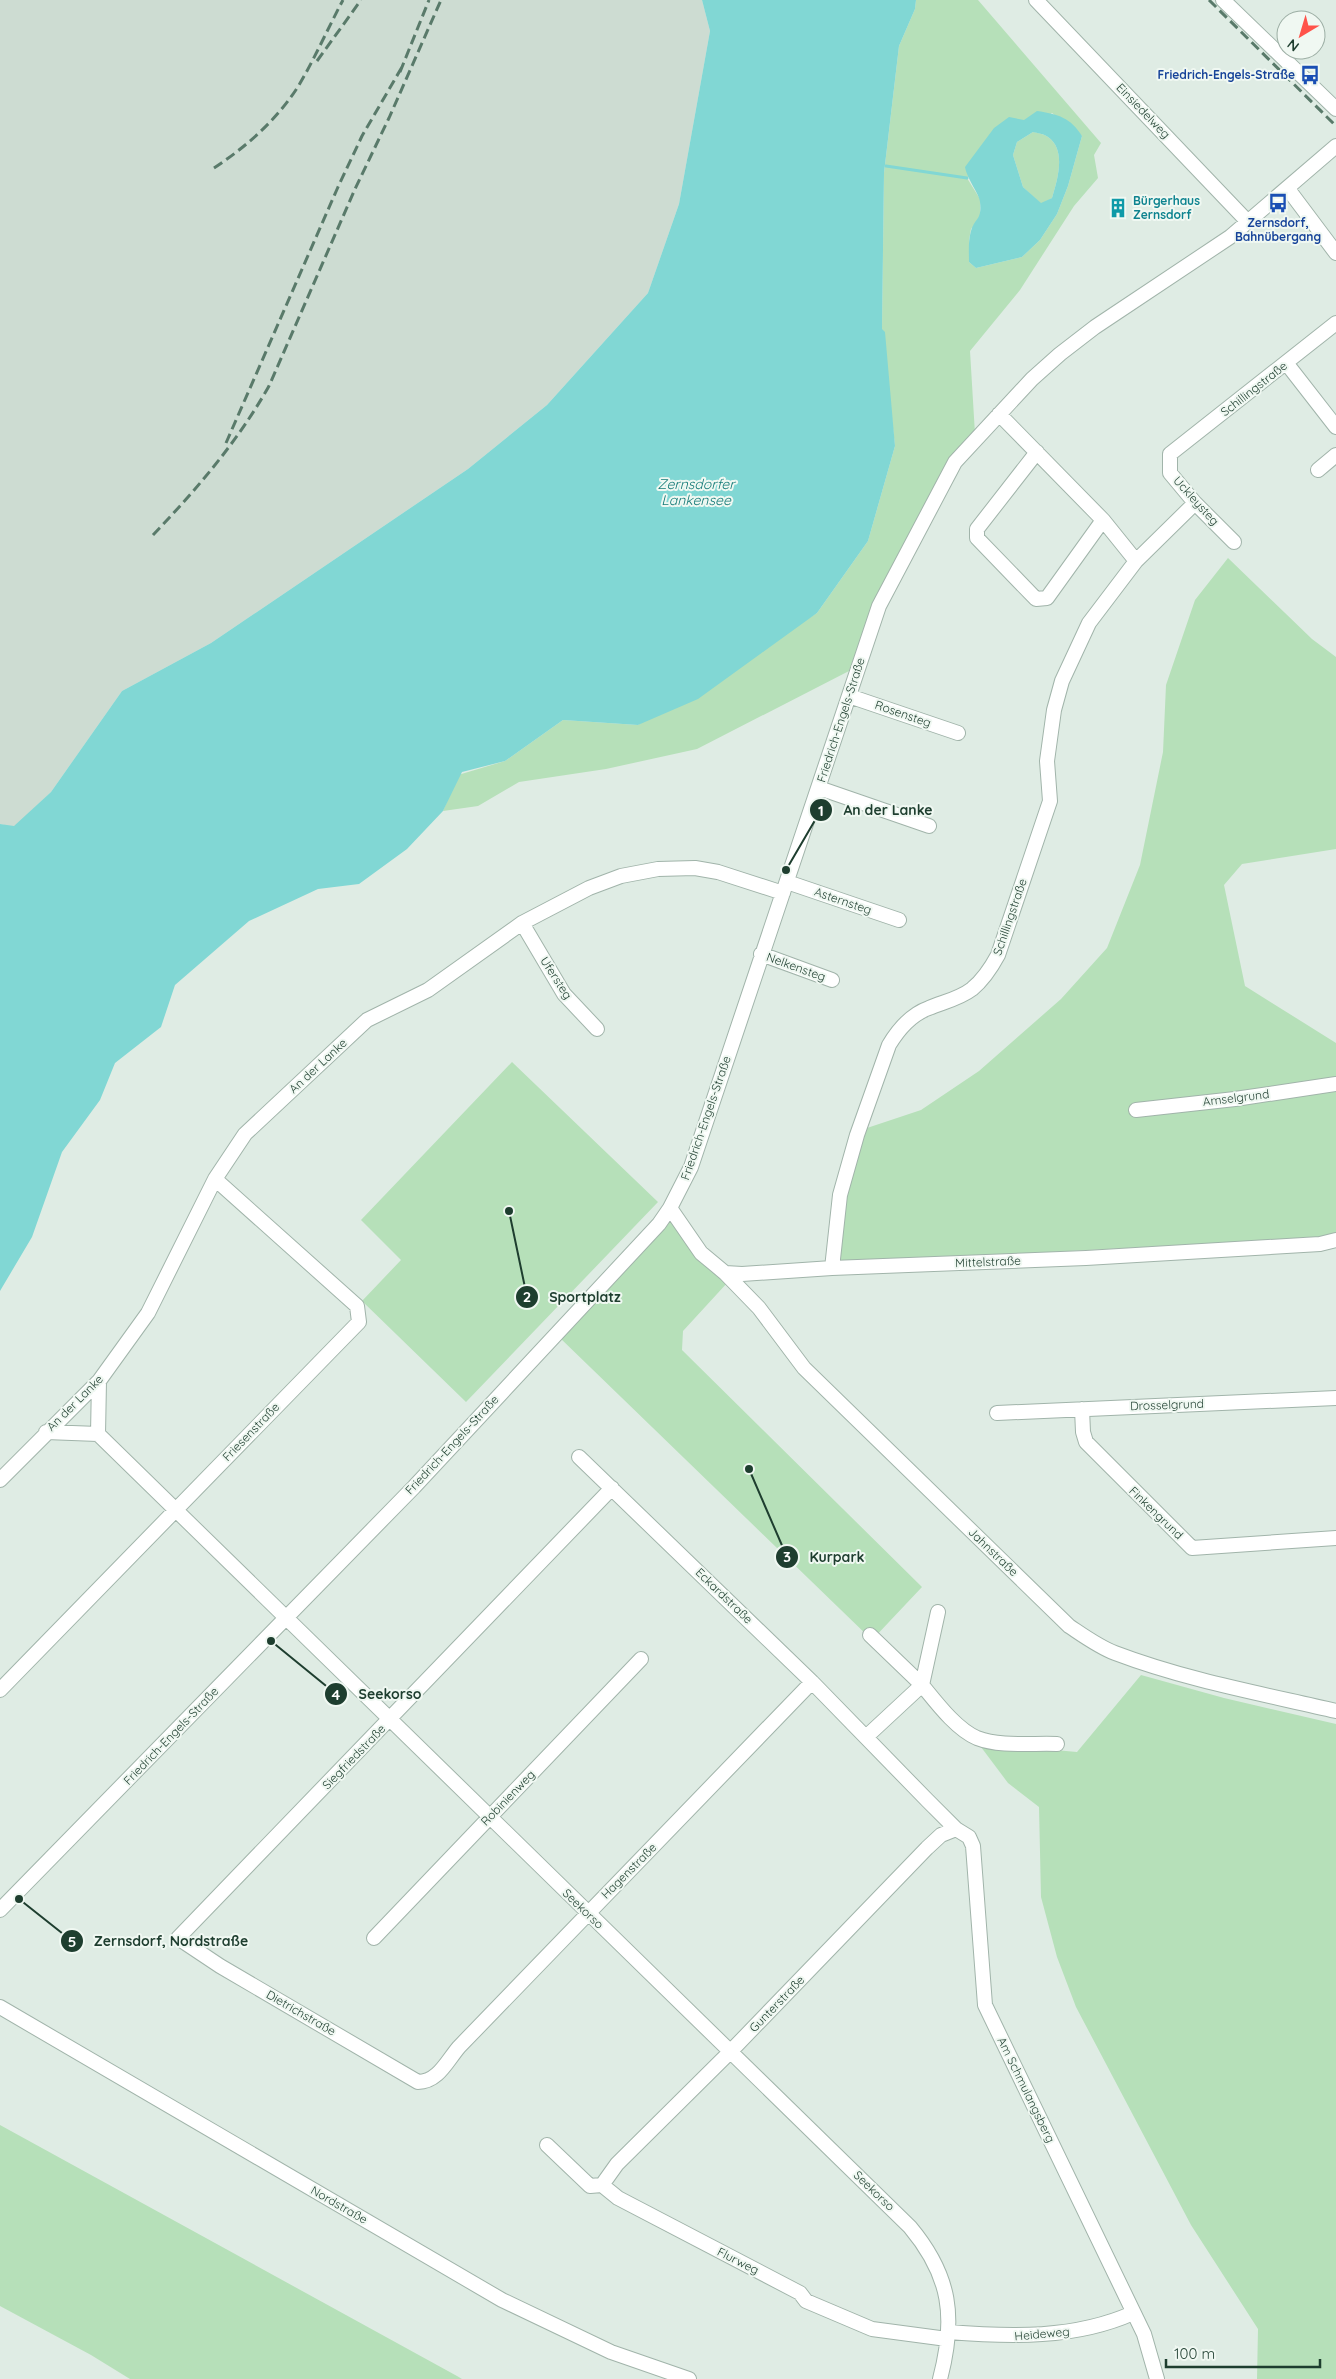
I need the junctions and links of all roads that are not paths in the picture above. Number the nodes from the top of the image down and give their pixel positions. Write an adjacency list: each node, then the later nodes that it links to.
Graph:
1 (1036, 0): 6 (street, Einsiedelweg)
2 (1223, 0): 3 (street)
3 (1336, 109)
4 (1336, 146): 5 (street, Friedrich-Engels-Straße)
5 (1288, 188): 6 (street, Friedrich-Engels-Straße); 7 (street)
6 (1248, 222): 10 (street, Friedrich-Engels-Straße)
7 (1336, 253)
8 (1336, 322): 9 (street, Schillingstraße)
9 (1287, 364): 11 (street); 13 (street, Schillingstraße)
10 (999, 414): 12 (street); 20 (street, Friedrich-Engels-Straße)
11 (1336, 427)
12 (1037, 452): 17 (street); 17 (street)
13 (1170, 454): 16 (street, Uckleysteg)
14 (1336, 455): 15 (street)
15 (1318, 470)
16 (1195, 503): 18 (street, Uckleysteg); 19 (street, Schillingstraße)
17 (1103, 520): 19 (street)
18 (1234, 542)
19 (1136, 561): 35 (street, Schillingstraße)
20 (849, 696): 21 (street, Rosensteg); 22 (street, Friedrich-Engels-Straße)
21 (958, 733)
22 (818, 788): 23 (street); 24 (street, Friedrich-Engels-Straße)
23 (929, 826)
24 (785, 887): 25 (street, Asternsteg); 26 (street, An der Lanke); 27 (street, Friedrich-Engels-Straße)
25 (899, 920)
26 (522, 923): 29 (street, Ufersteg); 32 (street, An der Lanke)
27 (761, 954): 28 (street, Nelkensteg); 33 (street, Friedrich-Engels-Straße)
28 (832, 980)
29 (597, 1029)
30 (1336, 1084): 31 (street, Amselgrund)
31 (1136, 1110)
32 (215, 1179): 37 (street, An der Lanke); 46 (street, Friesenstraße)
33 (670, 1208): 36 (street); 49 (street, Friedrich-Engels-Straße)
34 (1336, 1240): 35 (street, Mittelstraße)
35 (832, 1268): 36 (street, Mittelstraße)
36 (725, 1273): 55 (street, Jahnstraße)
37 (99, 1381): 41 (street, An der Lanke); 42 (street)
38 (1336, 1398): 39 (street, Drosselgrund)
39 (1082, 1409): 40 (street, Drosselgrund); 47 (street, Finkengrund)
40 (997, 1413)
41 (46, 1432): 42 (street); 44 (street, An der Lanke)
42 (98, 1434): 46 (street, Seekorso)
43 (579, 1456): 45 (street, Eckardstraße)
44 (0, 1480)
45 (612, 1488): 52 (street, Eckardstraße); 56 (street, Siegfriedstraße)
46 (175, 1511): 49 (street, Seekorso); 54 (street, Friesenstraße)
47 (1336, 1538)
48 (938, 1612): 53 (street)
49 (286, 1618): 56 (street, Seekorso); 62 (street, Friedrich-Engels-Straße)
50 (870, 1635): 53 (street)
51 (641, 1659): 60 (street, Robinienweg)
52 (812, 1682): 57 (street, Eckardstraße); 63 (street, Hagenstraße)
53 (922, 1685): 57 (street); 58 (street)
54 (0, 1690)
55 (1336, 1711)
56 (389, 1720): 60 (street, Seekorso); 64 (street, Siegfriedstraße)
57 (866, 1738): 59 (street, Eckardstraße)
58 (1057, 1744)
59 (927, 1800): 61 (street, Am Schmulangsberg)
60 (489, 1818): 63 (street, Seekorso); 65 (street, Robinienweg)
61 (956, 1829): 67 (street, Gunterstraße); 71 (street, Am Schmulangsberg)
62 (0, 1910)
63 (588, 1912): 67 (street, Seekorso); 68 (street, Hagenstraße)
64 (178, 1938): 68 (street, Dietrichstraße)
65 (374, 1938)
66 (0, 2007): 73 (street, Nordstraße)
67 (730, 2052): 70 (street, Gunterstraße); 72 (street, Seekorso)
68 (426, 2082)
69 (547, 2145): 70 (street, Flurweg)
70 (602, 2184): 72 (street, Flurweg)
71 (1133, 2313): 72 (street, Heideweg); 75 (street, Am Schmulangsberg)
72 (947, 2336): 74 (street, Seekorso)
73 (689, 2379)
74 (940, 2379)
75 (1158, 2379)

